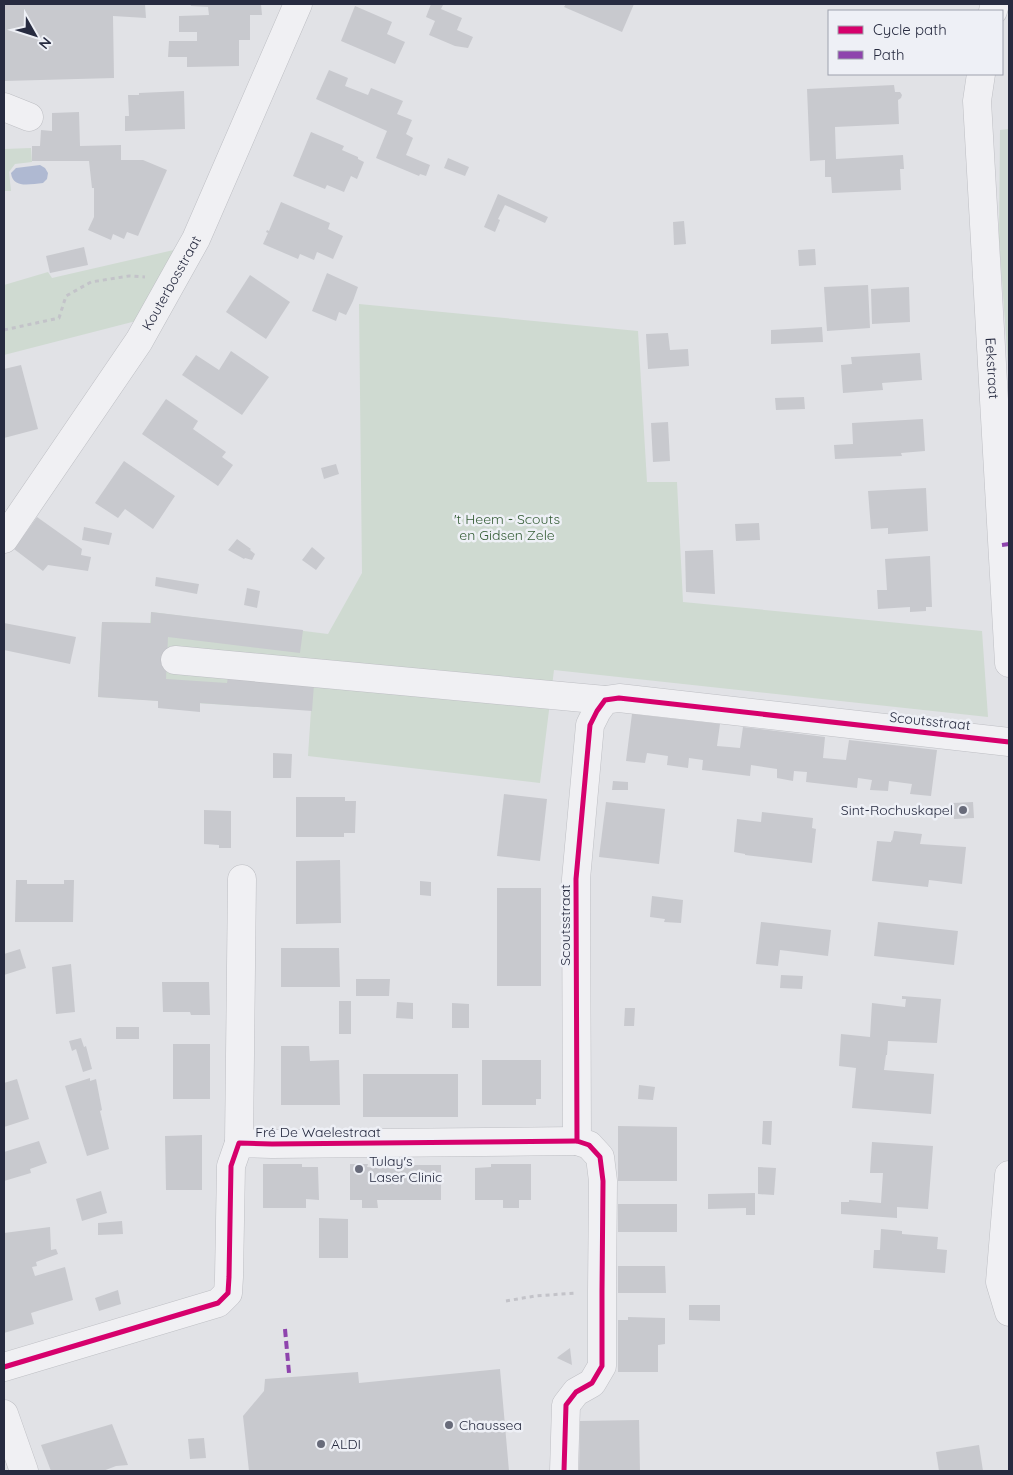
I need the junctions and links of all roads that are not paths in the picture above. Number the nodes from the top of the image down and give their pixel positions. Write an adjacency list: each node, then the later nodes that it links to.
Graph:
1 (298, 4): 5 (street, Kouterbosstraat)
2 (981, 75): 7 (street, Eekstraat)
3 (4, 107): 4 (street)
4 (29, 117)
5 (4, 539)
6 (176, 660): 8 (street)
7 (1009, 662)
8 (605, 700): 9 (street, Scoutsstraat); 11 (street, Scoutsstraat)
9 (1009, 742)
10 (242, 879): 12 (street, Fré De Waelestraat)
11 (577, 1141): 12 (street, Fré De Waelestraat); 18 (street)
12 (239, 1143): 15 (street, Fré De Waelestraat)
13 (1009, 1175): 14 (street)
14 (1009, 1312)
15 (4, 1367)
16 (4, 1414): 17 (street)
17 (15, 1459)
18 (564, 1471)

